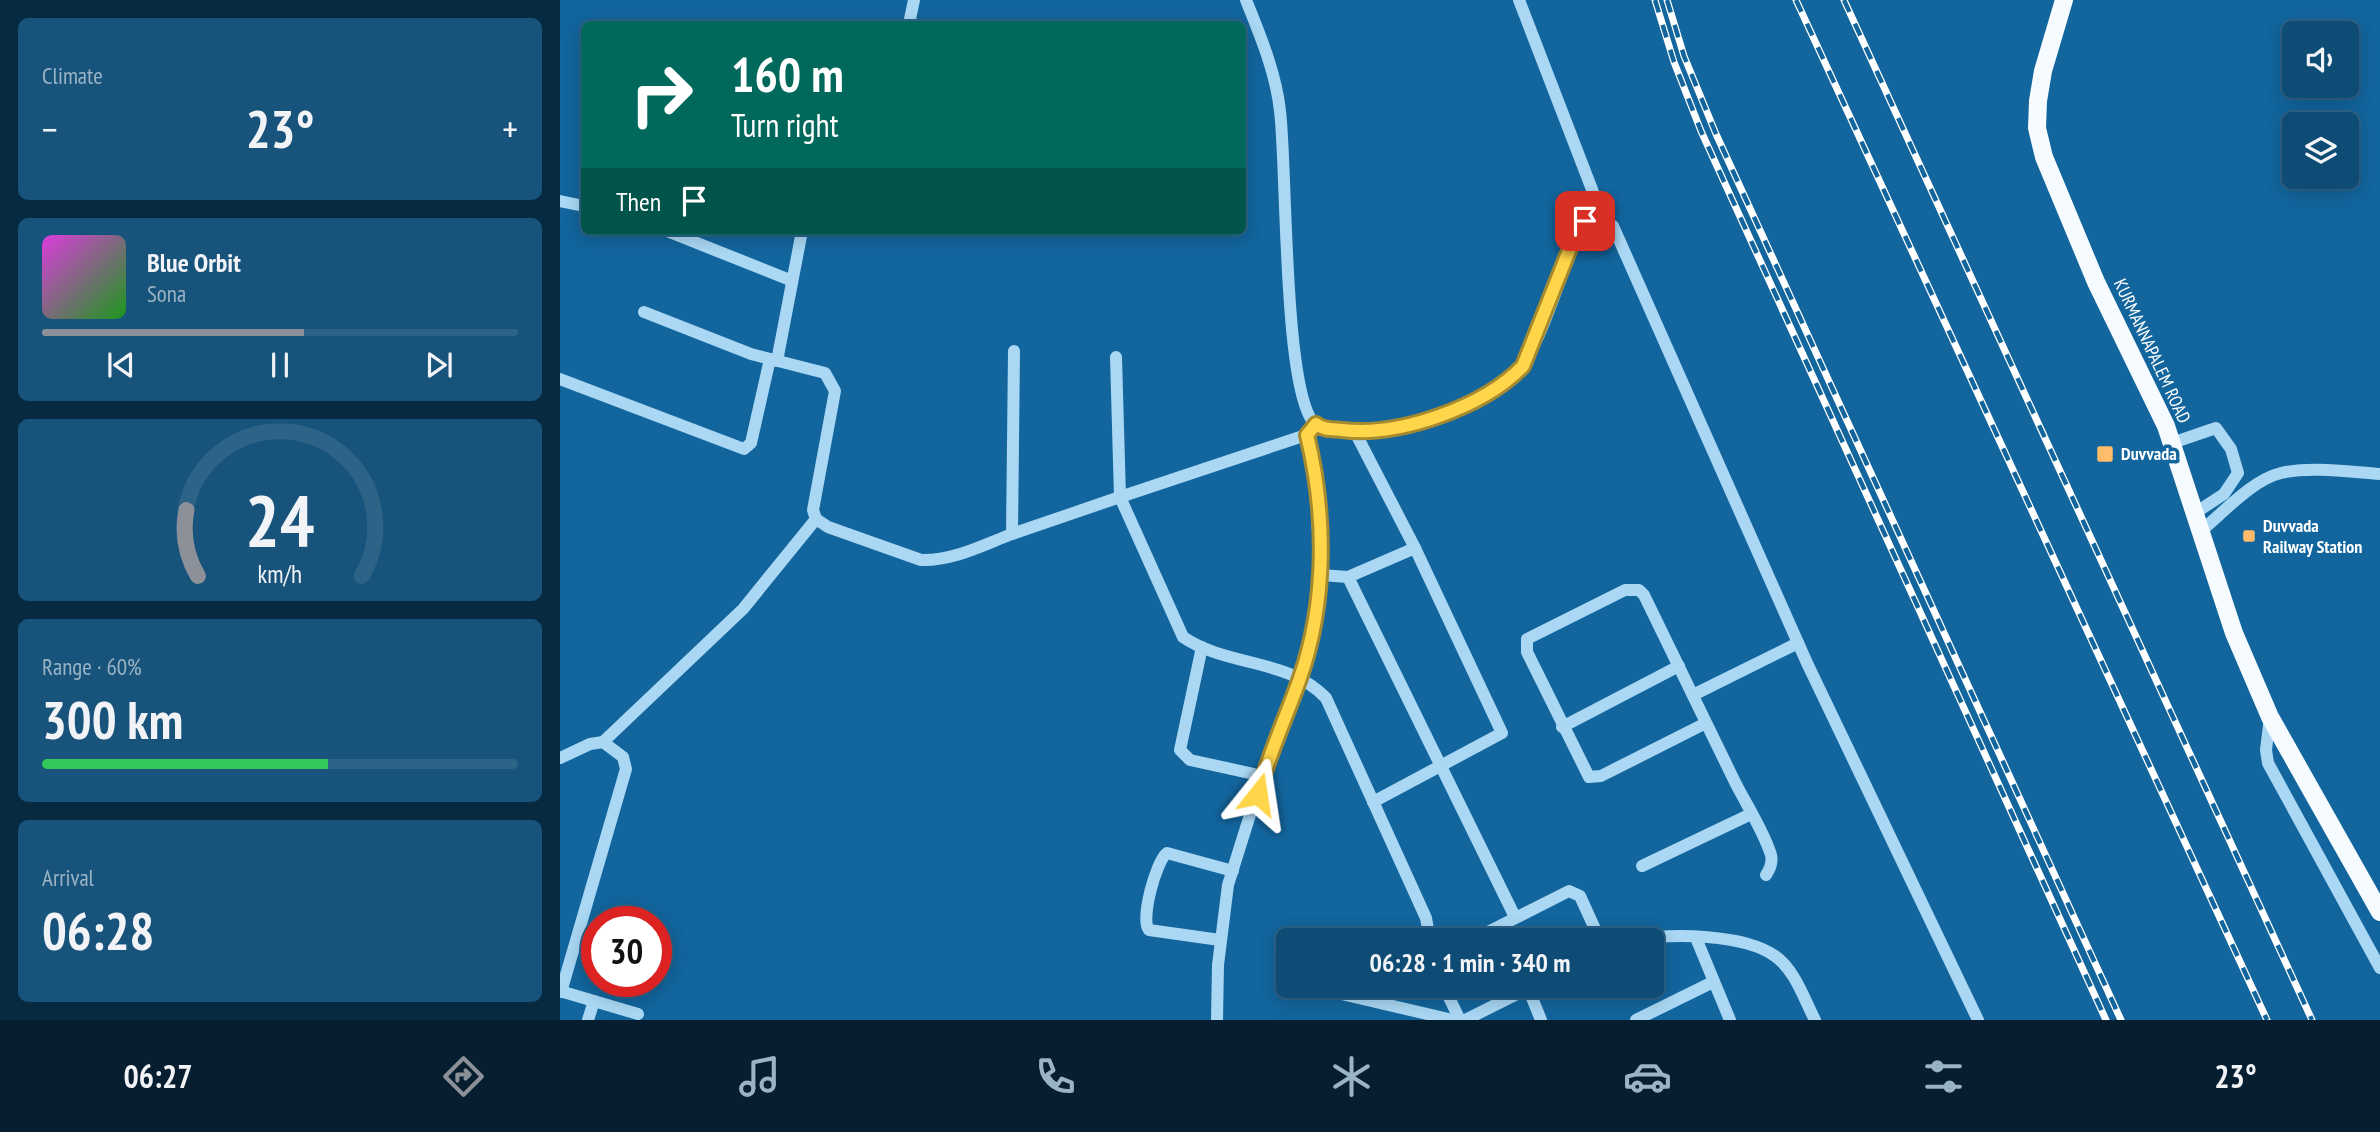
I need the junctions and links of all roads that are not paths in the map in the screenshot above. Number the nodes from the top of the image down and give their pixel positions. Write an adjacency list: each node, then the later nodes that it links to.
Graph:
1 (914, 0): 5 (street)
2 (1246, 0): 17 (street)
3 (1519, 0): 8 (street)
4 (2064, 0): 20 (main road, KURMANNAPALEM ROAD)
5 (910, 21)
6 (560, 201): 7 (street)
7 (581, 205)
8 (1595, 218): 18 (street); 30 (street)
9 (677, 235): 11 (street)
10 (801, 235): 11 (street)
11 (790, 281): 15 (street)
12 (644, 312): 15 (street)
13 (1014, 351): 26 (street)
14 (1116, 358): 22 (street)
15 (773, 360): 16 (street); 24 (street)
16 (560, 379)
17 (1316, 424): 18 (street); 19 (street)
18 (1355, 432): 27 (street)
19 (1307, 435): 22 (street); 28 (street)
20 (2172, 443): 23 (main road, KURMANNAPALEM ROAD); 23 (street)
21 (2380, 474): 25 (street)
22 (1120, 497): 26 (street); 31 (street)
23 (2195, 513): 25 (main road, KURMANNAPALEM ROAD)
24 (816, 519): 26 (street); 38 (street)
25 (2201, 531): 35 (main road, KURMANNAPALEM ROAD)
26 (1012, 534)
27 (1415, 548): 29 (street); 40 (street)
28 (1321, 575): 29 (street); 33 (street)
29 (1348, 577): 40 (street)
30 (1798, 643): 34 (street); 73 (street)
31 (1202, 647): 33 (street); 41 (street)
32 (1679, 666): 34 (street); 37 (street); 37 (street)
33 (1300, 677): 41 (street); 42 (street)
34 (1693, 695): 36 (street)
35 (2270, 717): 47 (main road, KURMANNAPALEM ROAD); 55 (street)
36 (1706, 723): 37 (street); 43 (street)
37 (1562, 727)
38 (603, 742): 39 (street); 57 (street)
39 (560, 758)
40 (1440, 766): 42 (street); 48 (street)
41 (1263, 776): 45 (street)
42 (1373, 802): 49 (street)
43 (1751, 814): 44 (street); 46 (street)
44 (1642, 866)
45 (1233, 871): 54 (street); 54 (street)
46 (1766, 875)
47 (2380, 912)
48 (1515, 917): 50 (street); 51 (street)
49 (1428, 928)
50 (1494, 928)
51 (1594, 928)
52 (1696, 937): 53 (street); 56 (street); 72 (street)
53 (1664, 939)
54 (1220, 940): 66 (street)
55 (2380, 968)
56 (1713, 982): 64 (street); 71 (street)
57 (561, 991): 62 (street)
58 (1359, 998): 67 (street)
59 (1450, 998): 68 (street)
60 (1508, 998): 68 (street)
61 (1534, 998): 69 (street)
62 (594, 1001): 63 (street); 65 (street)
63 (638, 1014)
64 (1649, 1017): 70 (street)
65 (588, 1020)
66 (1217, 1020)
67 (1453, 1020)
68 (1462, 1020)
69 (1541, 1020)
70 (1636, 1020)
71 (1730, 1020)
72 (1815, 1020)
73 (1978, 1020)

